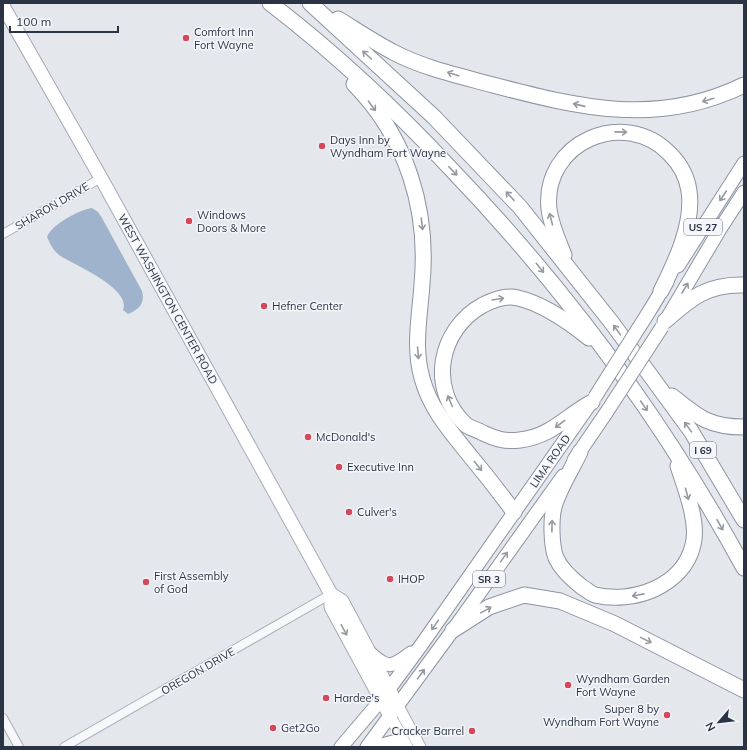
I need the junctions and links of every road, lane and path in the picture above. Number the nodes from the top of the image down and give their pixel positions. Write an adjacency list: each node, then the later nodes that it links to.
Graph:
1 (270, 3): 4 (highway, I 69)
2 (311, 3): 5 (highway, one-way to 2); 10 (highway, I 69, one-way to 2)
3 (3, 6): 7 (main road, WEST WASHINGTON CENTER ROAD)
4 (288, 17): 14 (highway, I 69, one-way to 14); 20 (highway, one-way to 20)
5 (744, 85)
6 (744, 163): 12 (main road, LIMA ROAD / US 27, one-way to 12)
7 (101, 178): 9 (street, SHARON DRIVE); 23 (main road, WEST WASHINGTON CENTER ROAD)
8 (744, 192): 13 (main road, LIMA ROAD / US 27, one-way to 8)
9 (3, 234)
10 (578, 280): 12 (highway, one-way to 12); 15 (highway, I 69, one-way to 10)
11 (744, 285): 13 (highway)
12 (661, 291): 16 (main road, LIMA ROAD / US 27, bridge)
13 (663, 324): 19 (main road, LIMA ROAD / US 27, bridge)
14 (606, 351): 16 (highway, one-way to 14); 18 (highway, I 69, one-way to 18)
15 (656, 384): 17 (highway); 21 (highway, I 69, one-way to 15)
16 (593, 400): 20 (main road, LIMA ROAD / SR 3)
17 (744, 427)
18 (671, 444): 19 (highway, one-way to 19); 22 (highway, I 69, one-way to 22)
19 (580, 452): 24 (main road, LIMA ROAD / SR 3, one-way to 19)
20 (514, 512): 25 (main road, LIMA ROAD / SR 3, one-way to 25)
21 (744, 520)
22 (744, 568)
23 (331, 594): 26 (main road, WEST WASHINGTON CENTER ROAD); 28 (main road, WEST WASHINGTON CENTER ROAD, one-way to 28); 32 (street, OREGON DRIVE)
24 (453, 630): 27 (highway, one-way to 27); 29 (main road, LIMA ROAD / SR 3, one-way to 24)
25 (422, 644): 26 (main road); 28 (main road, LIMA ROAD / SR 3)
26 (370, 653): 28 (main road, WEST WASHINGTON CENTER ROAD)
27 (744, 690)
28 (385, 695): 29 (main road, WEST WASHINGTON CENTER ROAD); 33 (main road, LIMA ROAD / SR 3)
29 (394, 711): 34 (main road, LIMA ROAD / SR 3); 36 (main road, WEST WASHINGTON CENTER ROAD); 37 (main road, WEST WASHINGTON CENTER ROAD)
30 (3, 718): 31 (street)
31 (19, 747)
32 (64, 747)
33 (341, 747)
34 (367, 747)
35 (374, 747): 36 (main road)
36 (407, 747)
37 (420, 747)

